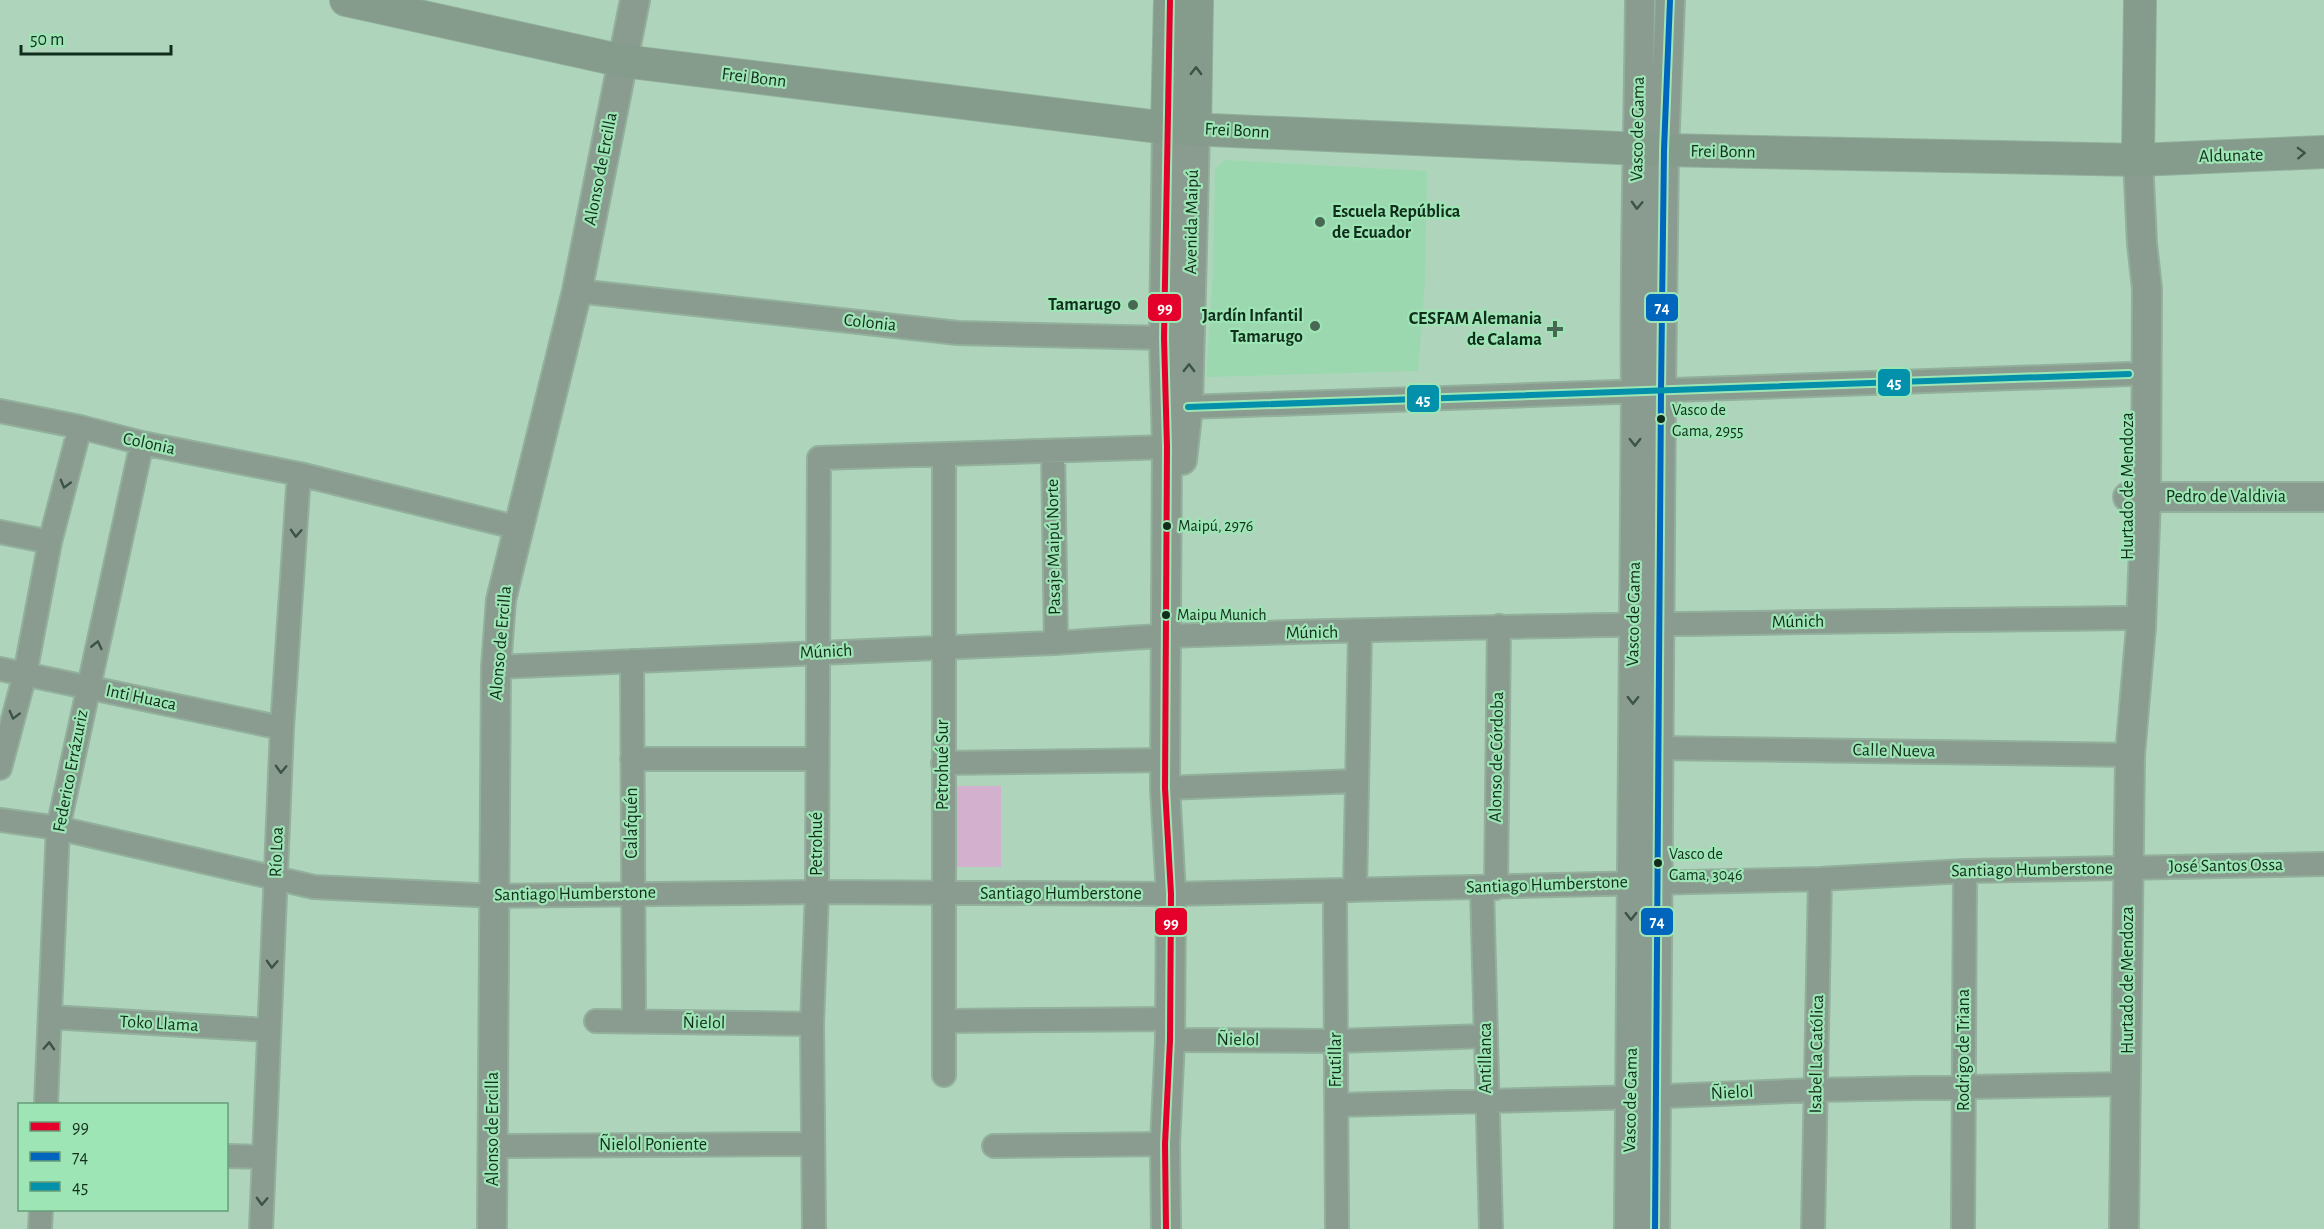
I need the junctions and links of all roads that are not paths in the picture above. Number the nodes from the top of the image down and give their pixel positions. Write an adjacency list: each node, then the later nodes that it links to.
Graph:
1 (346, 0): 8 (main road, Frei Bonn)
2 (635, 0): 8 (street, Alonso de Ercilla)
3 (1170, 0): 9 (main road, Avenida Maipú)
4 (1197, 0): 9 (main road, Avenida Maipú, one-way to 4)
5 (1640, 0): 10 (street, Vasco de Gama)
6 (1670, 0): 10 (street, Vasco de Gama)
7 (2140, 0): 12 (main road, Hurtado de Mendoza)
8 (622, 62): 9 (main road, Frei Bonn); 14 (street, Alonso de Ercilla)
9 (1181, 129): 10 (main road, Frei Bonn); 15 (street, Avenida Maipú); 18 (street, Avenida Maipú, one-way to 9)
10 (1651, 150): 12 (main road, Frei Bonn); 17 (street, Vasco de Gama)
11 (2324, 152): 12 (main road, Aldunate, one-way to 11)
12 (2138, 160): 13 (street, Hurtado de Mendoza)
13 (2142, 243): 16 (street, Hurtado de Mendoza); 27 (street, Hurtado de Mendoza)
14 (577, 291): 15 (street, Colonia); 28 (street, Alonso de Ercilla)
15 (1164, 338): 22 (street, Avenida Maipú)
16 (2129, 374): 17 (street); 27 (street, Hurtado de Mendoza)
17 (1648, 392): 18 (street); 32 (street, Vasco de Gama)
18 (1188, 407): 35 (street, Avenida Maipú)
19 (0, 411): 20 (street, Colonia)
20 (80, 427): 21 (street, Colonia); 30 (street, one-way to 30)
21 (142, 443): 25 (street, Colonia); 43 (street, Federico Errázuriz, one-way to 21)
22 (1167, 447): 23 (street); 35 (street, Avenida Maipú)
23 (1053, 451): 24 (street); 36 (street, Pasaje Maipú Norte)
24 (944, 455): 37 (street, Petrohué Sur); 38 (street, Petrohué)
25 (299, 474): 28 (street, Colonia); 44 (street, Río Loa, one-way to 44)
26 (2324, 496): 27 (street, Pedro de Valdivia)
27 (2137, 498): 31 (street, Hurtado de Mendoza); 45 (street, Hurtado de Mendoza)
28 (519, 528): 40 (street, Alonso de Ercilla)
29 (0, 532): 30 (street)
30 (50, 542): 42 (street)
31 (2128, 618): 32 (street, Múnich); 45 (street, Hurtado de Mendoza)
32 (1646, 624): 33 (street, Múnich); 46 (street, Vasco de Gama); 60 (street, Vasco de Gama, one-way to 60)
33 (1499, 626): 34 (street, Múnich); 61 (street, Alonso de Córdoba)
34 (1360, 632): 35 (street, Múnich); 52 (street, Frutillar)
35 (1164, 636): 36 (street, Múnich); 51 (street)
36 (1056, 643): 37 (street, Múnich)
37 (943, 646): 38 (street, Múnich); 49 (street, Petrohué Sur)
38 (818, 652): 39 (street, Múnich); 48 (street, Petrohué)
39 (632, 661): 40 (street, Múnich); 47 (street, Calafquén)
40 (496, 667): 67 (street, Alonso de Ercilla)
41 (0, 669): 42 (street, Inti Huaca)
42 (25, 674): 43 (street, Inti Huaca); 50 (street, one-way to 50)
43 (87, 687): 44 (street, Inti Huaca); 54 (street, Federico Errázuriz)
44 (282, 728): 58 (street, Río Loa, one-way to 58)
45 (2131, 743): 46 (street, Calle Nueva); 56 (street, Hurtado de Mendoza)
46 (1657, 748): 60 (street, Vasco de Gama)
47 (632, 759): 48 (street); 64 (street, Calafquén)
48 (817, 759): 63 (street, Petrohué)
49 (943, 764): 51 (street); 65 (street, Petrohué Sur)
50 (0, 768)
51 (1165, 774): 52 (street); 66 (street)
52 (1357, 781): 62 (street, Frutillar)
53 (0, 820): 54 (street, Santiago Humberstone)
54 (58, 828): 58 (street, Santiago Humberstone); 68 (street, Federico Errázuriz)
55 (2324, 864): 56 (street, José Santos Ossa)
56 (2129, 868): 57 (street, Santiago Humberstone); 78 (street, Hurtado de Mendoza)
57 (1965, 871): 59 (street, Santiago Humberstone); 79 (street, Rodrigo de Triana)
58 (276, 879): 67 (street, Santiago Humberstone); 74 (street, Río Loa, one-way to 74)
59 (1820, 879): 60 (street, Santiago Humberstone); 80 (street, Isabel La Católica)
60 (1645, 882): 61 (street, Santiago Humberstone); 81 (street, Vasco de Gama)
61 (1489, 888): 62 (street, Santiago Humberstone); 75 (street, Antillanca)
62 (1345, 890): 66 (street, Santiago Humberstone); 76 (street, Frutillar)
63 (817, 892): 64 (street, Santiago Humberstone); 65 (street, Santiago Humberstone); 72 (street, Petrohué)
64 (632, 893): 67 (street, Santiago Humberstone); 71 (street, Calafquén)
65 (943, 893): 66 (street, Santiago Humberstone); 70 (street, Petrohué Sur)
66 (1171, 894): 73 (street)
67 (495, 896): 87 (street, Alonso de Ercilla)
68 (50, 1017): 74 (street, Toko Llama); 83 (street, Federico Errázuriz, one-way to 68)
69 (596, 1021): 71 (street, Ñielol)
70 (945, 1021): 73 (street, Ñielol); 77 (street, Petrohué Sur)
71 (634, 1022): 72 (street, Ñielol)
72 (812, 1024): 85 (street, Petrohué)
73 (1170, 1029): 76 (street, Ñielol); 86 (street)
74 (268, 1030): 90 (street, Río Loa)
75 (1486, 1036): 76 (street, Ñielol); 82 (street, Antillanca)
76 (1336, 1041): 84 (street, Frutillar)
77 (944, 1074)
78 (2127, 1084): 79 (street, Ñielol); 103 (street, Hurtado de Mendoza)
79 (1964, 1088): 80 (street, Ñielol); 102 (street, Rodrigo de Triana)
80 (1816, 1089): 81 (street, Ñielol); 101 (street, Isabel La Católica)
81 (1643, 1097): 82 (street, Ñielol); 99 (street, Vasco de Gama); 100 (street, Vasco de Gama)
82 (1486, 1101): 84 (street, Ñielol); 98 (street, Antillanca)
83 (46, 1103)
84 (1337, 1106): 97 (street, Frutillar)
85 (813, 1144): 87 (street, Ñielol Poniente); 95 (street, Petrohué)
86 (1166, 1144): 88 (street); 96 (street)
87 (493, 1146): 94 (street, Alonso de Ercilla)
88 (994, 1146)
89 (228, 1156): 90 (street)
90 (263, 1157): 93 (street, Río Loa, one-way to 93)
91 (41, 1211): 92 (street)
92 (40, 1229)
93 (261, 1229)
94 (492, 1229)
95 (814, 1229)
96 (1166, 1229)
97 (1337, 1229)
98 (1491, 1229)
99 (1629, 1229)
100 (1655, 1229)
101 (1813, 1229)
102 (1963, 1229)
103 (2124, 1229)

